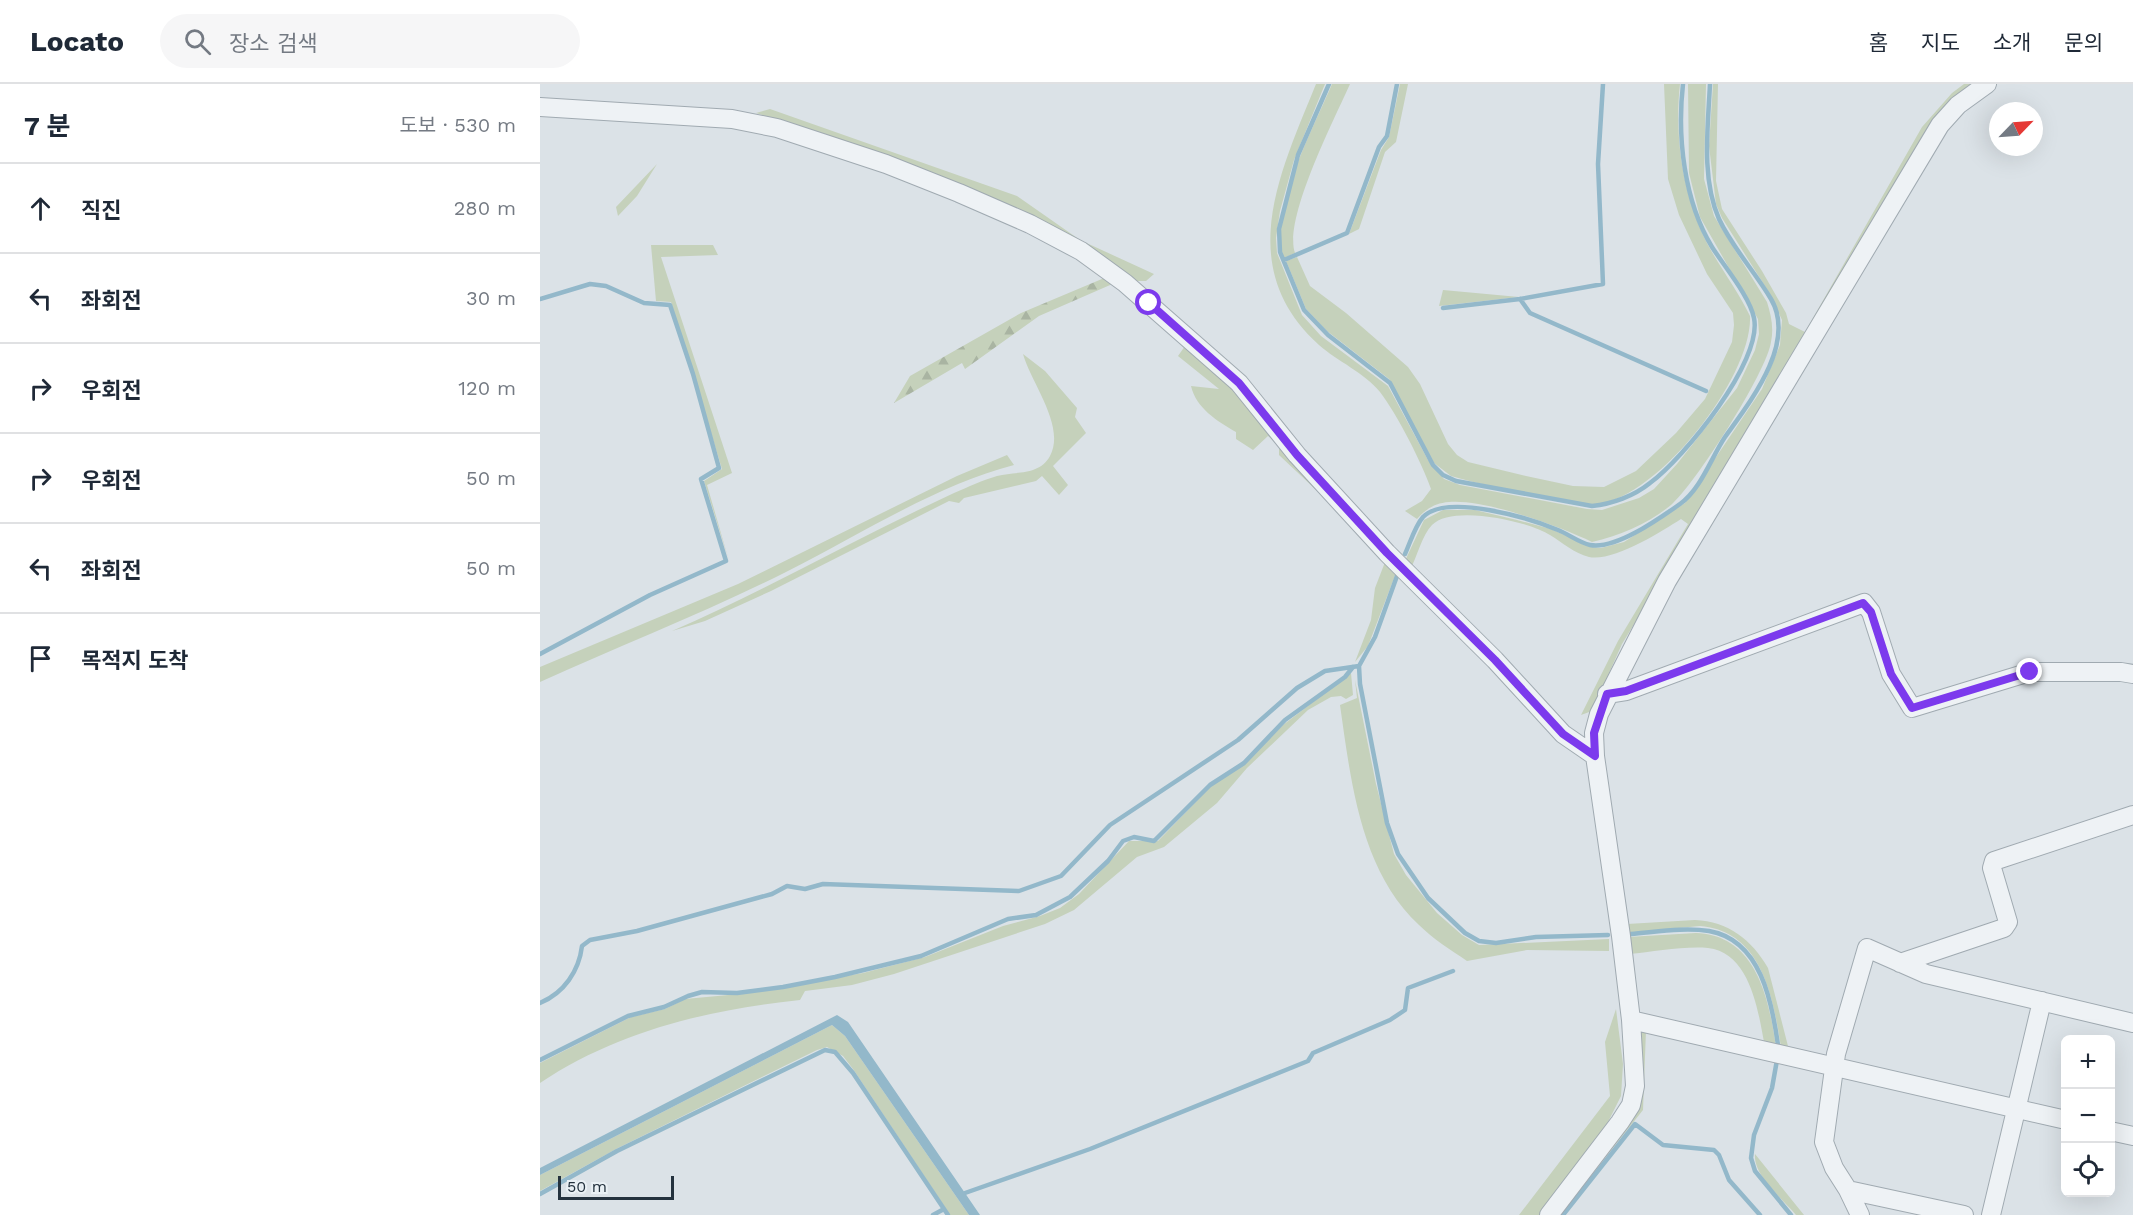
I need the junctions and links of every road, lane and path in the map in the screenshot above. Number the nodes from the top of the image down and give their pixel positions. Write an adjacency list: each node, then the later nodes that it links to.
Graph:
1 (1987, 84): 4 (street)
2 (540, 107): 5 (street)
3 (2133, 674): 4 (street)
4 (1607, 694): 5 (street)
5 (1595, 756): 9 (street)
6 (2133, 815): 7 (street)
7 (1900, 963): 8 (street); 11 (street)
8 (2042, 1001): 10 (street); 12 (street)
9 (1631, 1020): 11 (street); 17 (street)
10 (2133, 1023)
11 (1833, 1066): 12 (street); 16 (street)
12 (2016, 1109): 13 (street); 20 (street)
13 (2061, 1119)
14 (2115, 1132): 15 (street)
15 (2133, 1136)
16 (1848, 1190): 18 (street); 19 (street)
17 (1549, 1215)
18 (1860, 1215)
19 (1964, 1215)
20 (1991, 1215)

